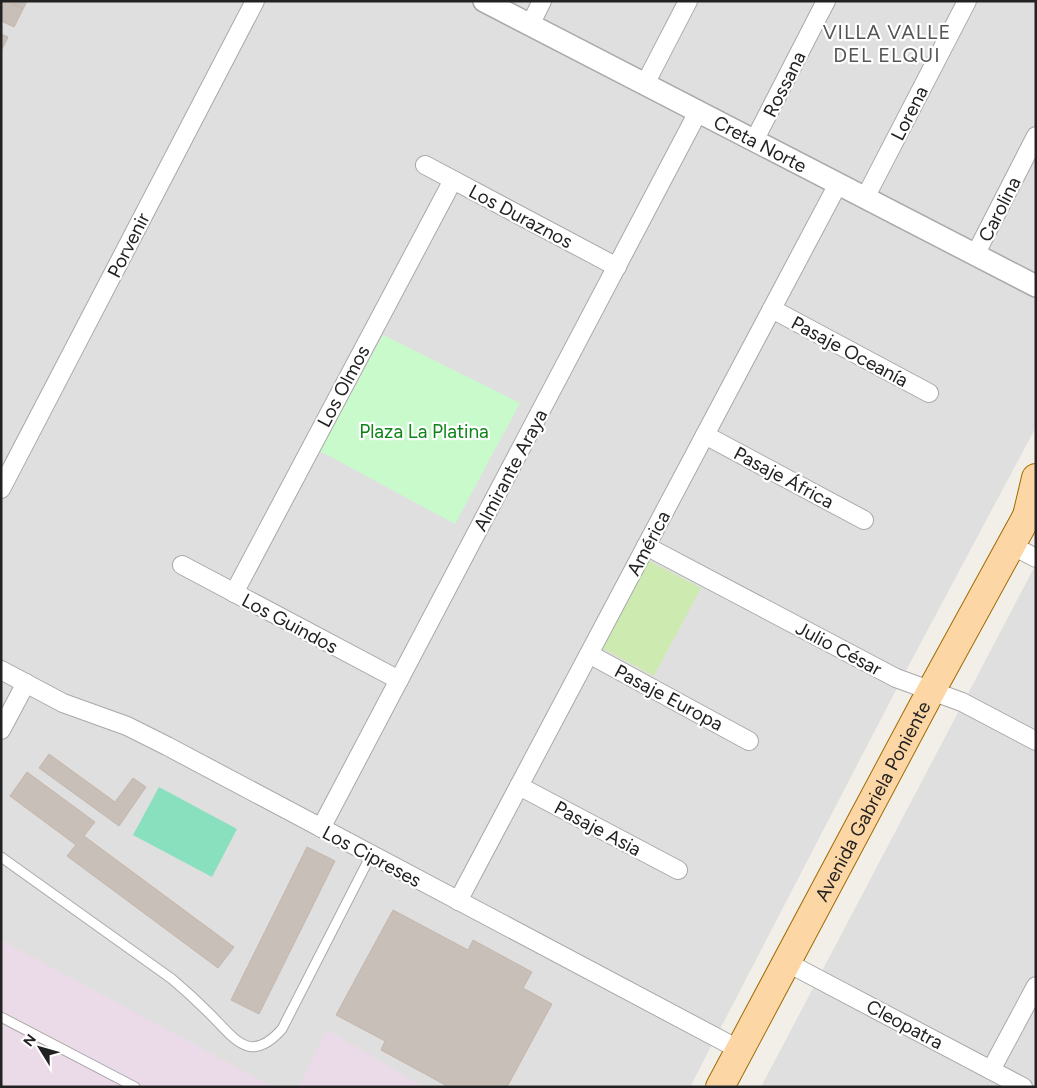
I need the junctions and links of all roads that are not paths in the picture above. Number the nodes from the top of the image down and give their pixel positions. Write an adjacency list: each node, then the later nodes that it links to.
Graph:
1 (255, 1): 23 (street, Porvenir)
2 (484, 1): 7 (street, Creta Norte)
3 (542, 1): 7 (street)
4 (688, 1): 8 (street)
5 (826, 1): 11 (street, Rossana)
6 (967, 1): 15 (street, Lorena)
7 (530, 25): 8 (street, Creta Norte)
8 (644, 84): 9 (street, Creta Norte)
9 (698, 112): 11 (street, Creta Norte); 17 (street, Almirante Araya)
10 (1036, 136): 16 (street, Carolina)
11 (754, 141): 14 (street, Creta Norte)
12 (425, 165): 13 (street, Los Duraznos)
13 (453, 180): 17 (street, Los Duraznos); 30 (street, Los Olmos)
14 (838, 184): 15 (street, Creta Norte); 19 (street, América)
15 (865, 198): 16 (street, Creta Norte)
16 (975, 254): 18 (street, Creta Norte)
17 (617, 267): 33 (street, Almirante Araya)
18 (1036, 286)
19 (772, 309): 20 (street, Pasaje Oceanía); 21 (street, América)
20 (929, 393)
21 (705, 435): 25 (street, Pasaje África); 27 (street, América)
22 (1036, 478): 24 (main road, Avenida Gabriela Poniente)
23 (1, 489)
24 (1031, 511): 26 (main road, Avenida Gabriela Poniente)
25 (864, 520)
26 (1011, 545): 28 (street); 35 (main road, Avenida Gabriela Poniente)
27 (646, 546): 31 (street, América); 35 (street, Julio César)
28 (1036, 558)
29 (182, 565): 30 (street, Los Guindos)
30 (234, 593): 33 (street, Los Guindos)
31 (589, 654): 37 (street, Pasaje Europa); 39 (street, América)
32 (1, 670): 34 (street, Los Cipreses)
33 (399, 680): 40 (street, Almirante Araya)
34 (26, 683): 36 (street); 40 (street, Los Cipreses)
35 (931, 691): 38 (street, Julio César); 45 (main road, Avenida Gabriela Poniente)
36 (1, 730)
37 (749, 740)
38 (1036, 741)
39 (519, 786): 43 (street, Pasaje Asia); 44 (street, América)
40 (320, 828): 41 (street, Los Cipreses)
41 (371, 855): 42 (lane); 44 (street, Los Cipreses)
42 (1, 857)
43 (678, 870)
44 (458, 901): 48 (street, Los Cipreses)
45 (786, 962): 48 (main road, Avenida Gabriela Poniente); 49 (street, Cleopatra)
46 (1036, 986): 49 (street)
47 (1, 1017): 50 (lane)
48 (740, 1050): 51 (main road, Avenida Gabriela Poniente)
49 (991, 1070): 52 (street, Cleopatra)
50 (135, 1087)
51 (720, 1087)
52 (1023, 1087)

